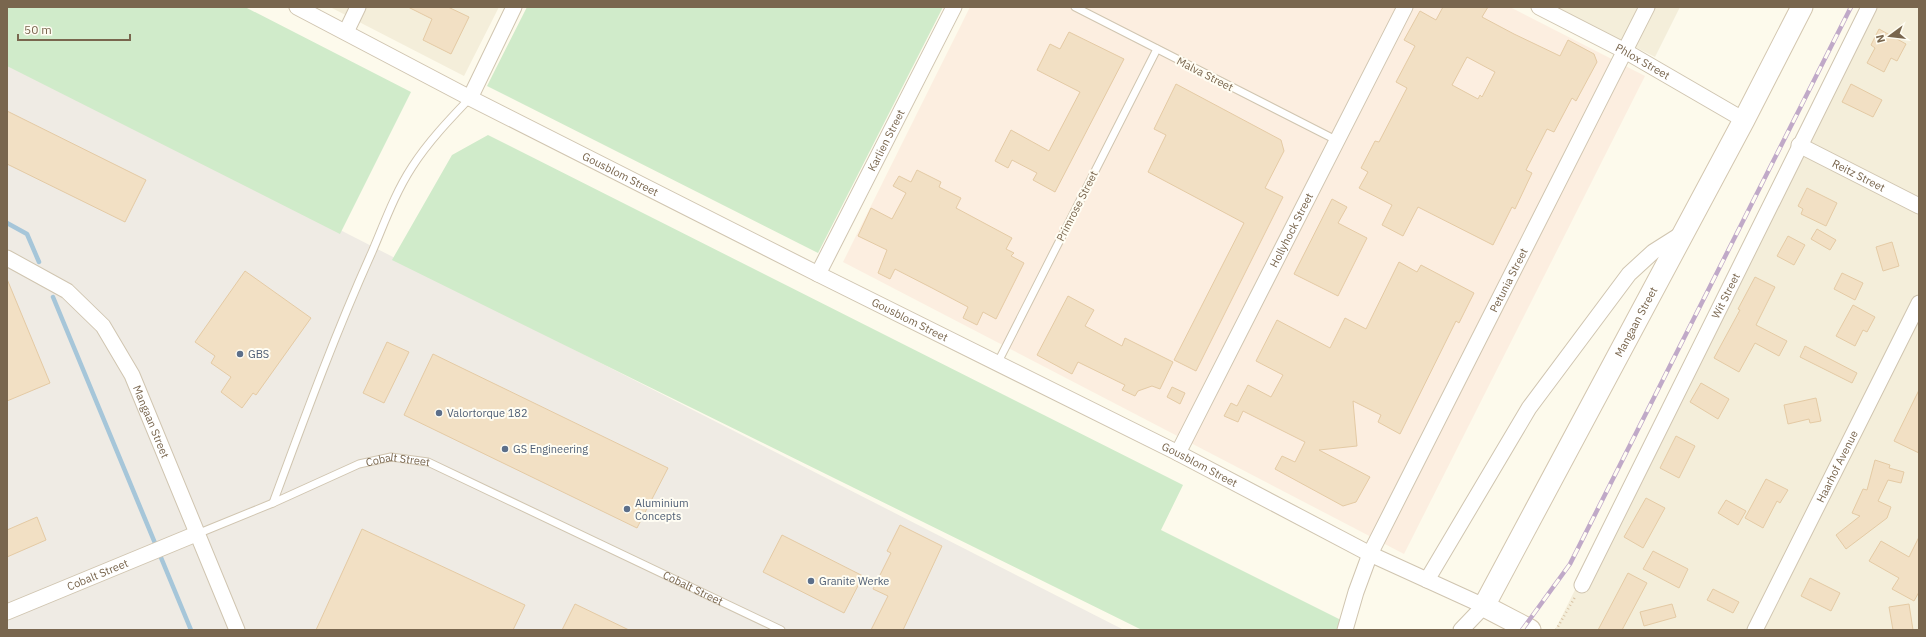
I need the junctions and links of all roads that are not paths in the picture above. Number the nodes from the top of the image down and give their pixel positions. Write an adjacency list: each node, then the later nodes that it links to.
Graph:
1 (297, 7): 11 (street, Gousblom Street)
2 (358, 7): 11 (street)
3 (514, 7): 14 (street)
4 (954, 7): 21 (street, Karlien Street)
5 (1075, 7): 12 (lane, Malva Street)
6 (1405, 7): 16 (street, Hollyhock Street)
7 (1540, 7): 13 (street, Phlox Street)
8 (1647, 7): 13 (street, Petunia Street)
9 (1802, 7): 15 (street, Mangaan Street)
10 (1869, 7): 17 (street, Wit Street)
11 (346, 32): 14 (street, Gousblom Street)
12 (1157, 49): 16 (lane, Malva Street); 23 (lane, Primrose Street)
13 (1625, 51): 15 (street, Phlox Street); 27 (street, Petunia Street)
14 (470, 98): 21 (street, Gousblom Street); 25 (lane)
15 (1744, 120): 19 (street, Mangaan Street)
16 (1336, 140): 24 (street, Hollyhock Street)
17 (1799, 145): 18 (street, Reitz Street); 29 (street, Wit Street)
18 (1919, 206)
19 (1685, 231): 28 (street); 30 (street, Mangaan Street)
20 (7, 258): 26 (street, Mangaan Street)
21 (818, 274): 23 (street, Gousblom Street)
22 (1919, 303): 37 (street, Haarhof Avenue)
23 (997, 364): 24 (street, Gousblom Street)
24 (1178, 453): 27 (street, Gousblom Street)
25 (273, 503): 26 (lane, Cobalt Street); 34 (lane, Cobalt Street)
26 (196, 534): 31 (street, Cobalt Street); 33 (street, Mangaan Street)
27 (1370, 554): 28 (street, Gousblom Street); 35 (street, Petunia Street)
28 (1427, 580): 30 (street, Gousblom Street)
29 (1582, 585)
30 (1484, 606): 32 (street, Gousblom Street); 36 (street, Mangaan Street)
31 (7, 612)
32 (1527, 629)
33 (237, 630)
34 (781, 630)
35 (1345, 630)
36 (1461, 630)
37 (1755, 630)

